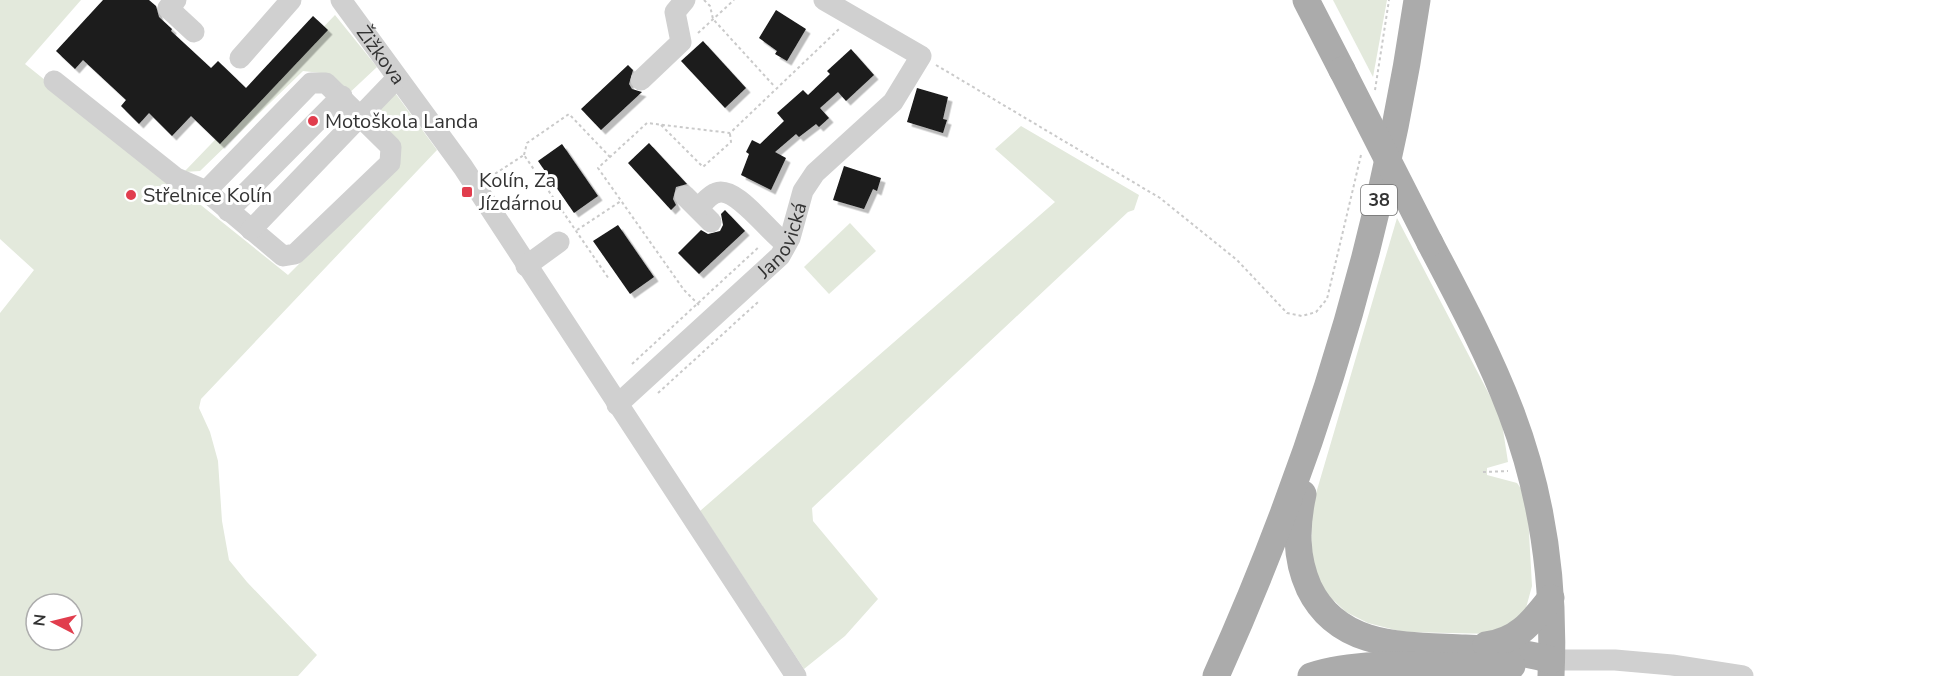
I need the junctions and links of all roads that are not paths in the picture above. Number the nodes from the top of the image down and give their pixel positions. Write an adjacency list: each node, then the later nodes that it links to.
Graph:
1 (176, 0): 8 (street)
2 (291, 0): 9 (street)
3 (341, 0): 10 (street, Žižkova)
4 (685, 0): 11 (street)
5 (824, 0): 21 (street, Janovická)
6 (1306, 0): 25 (main road, bridge)
7 (1417, 0): 23 (main road, 38)
8 (194, 32)
9 (240, 58)
10 (397, 78): 14 (street); 22 (street, Žižkova)
11 (641, 80)
12 (54, 81): 15 (street)
13 (342, 96): 14 (street); 15 (street); 16 (street)
14 (361, 116): 16 (street); 19 (street)
15 (206, 191): 18 (street)
16 (259, 198): 18 (street); 19 (street)
17 (698, 209): 21 (street)
18 (228, 211): 19 (street)
19 (251, 230)
20 (568, 236): 22 (street)
21 (779, 240): 24 (street, Janovická)
22 (526, 266): 24 (street, Žižkova)
23 (1325, 396): 26 (main road, 38); 29 (main road, 38)
24 (617, 405): 28 (street, Žižkova)
25 (1551, 598): 26 (main road); 27 (main road)
26 (1467, 658): 27 (main road, 38); 30 (main road, 38); 31 (main road)
27 (1551, 668): 32 (street)
28 (796, 676)
29 (1216, 676)
30 (1311, 676)
31 (1505, 676)
32 (1743, 676)

